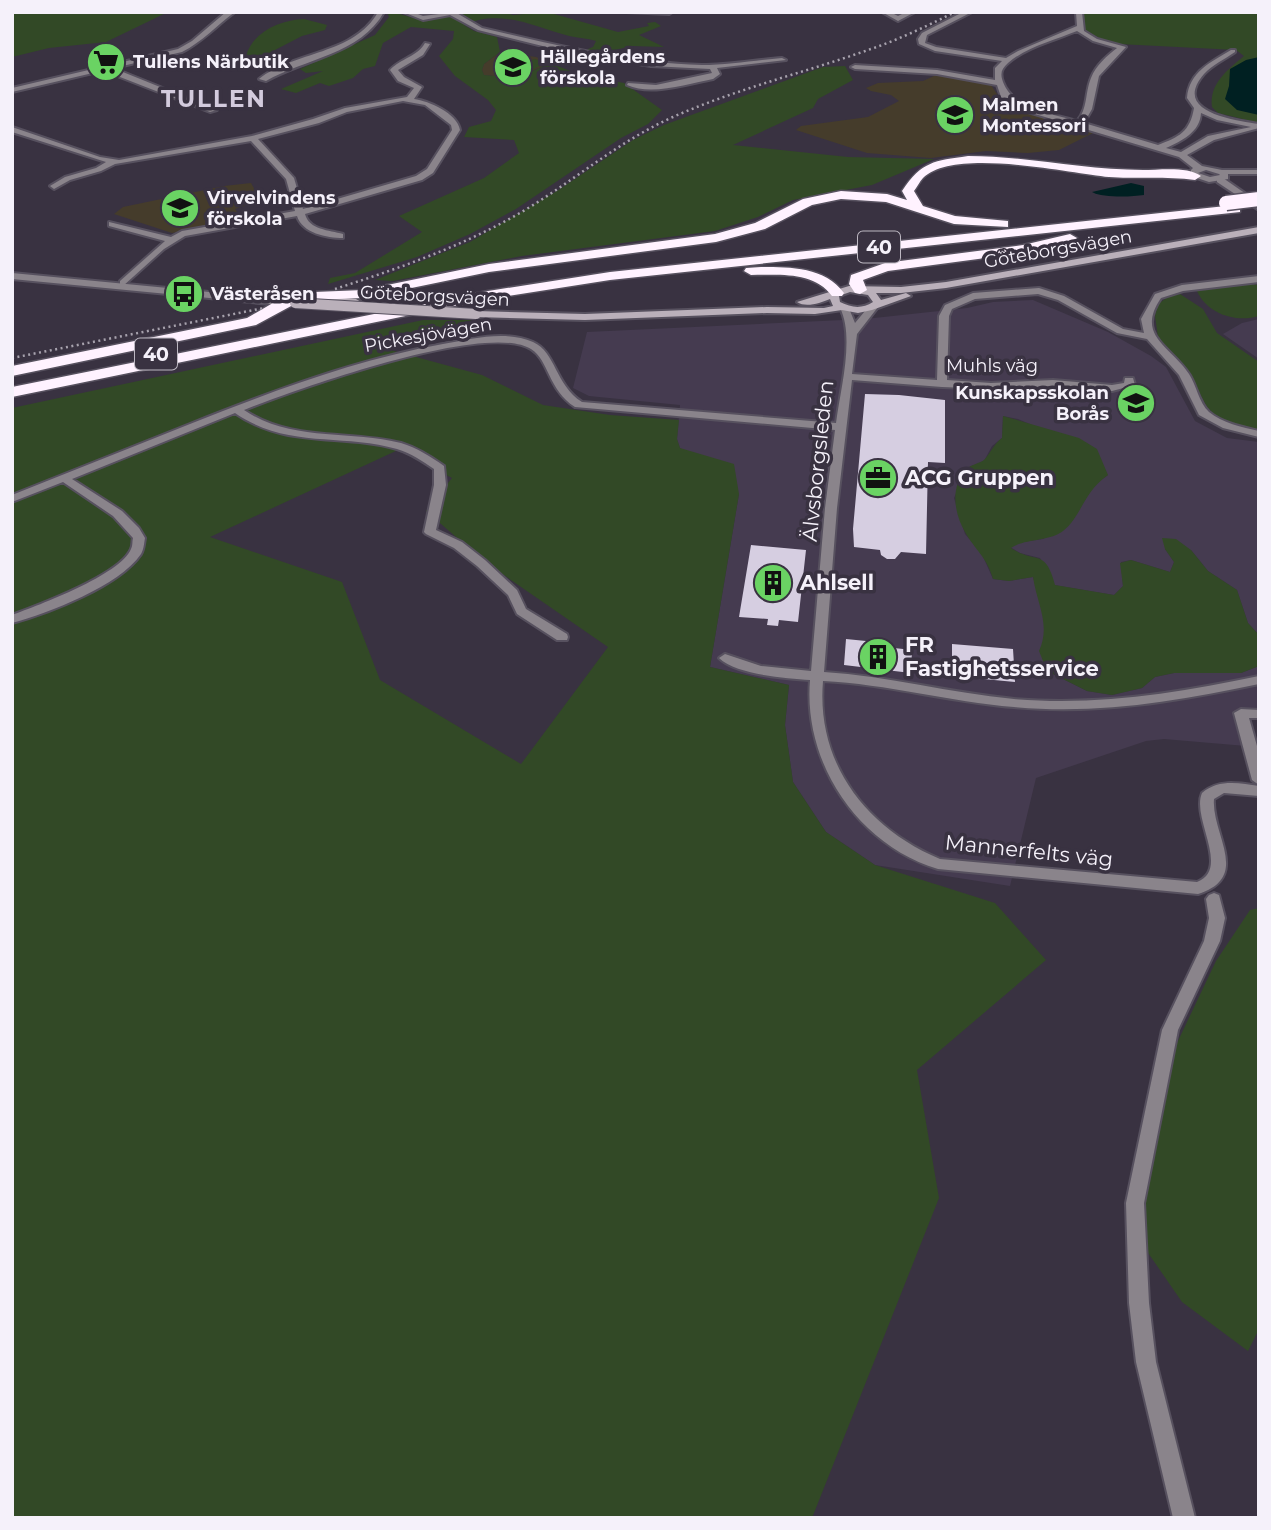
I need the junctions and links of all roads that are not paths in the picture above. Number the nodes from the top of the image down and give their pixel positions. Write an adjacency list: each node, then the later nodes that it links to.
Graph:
1 (232, 12): 18 (street)
2 (381, 12): 19 (street)
3 (406, 12): 4 (street)
4 (450, 12): 16 (street)
5 (629, 12): 6 (street)
6 (669, 12)
7 (885, 12): 8 (street)
8 (912, 12)
9 (969, 12): 15 (street)
10 (1079, 12): 11 (street)
11 (1079, 28): 15 (street); 26 (street)
12 (427, 44): 23 (street)
13 (1233, 51): 25 (street)
14 (782, 60): 16 (street)
15 (1007, 60): 20 (street)
16 (713, 66): 21 (street)
17 (855, 67): 20 (street)
18 (105, 68): 22 (street); 24 (street)
19 (263, 79)
20 (998, 83): 26 (street)
21 (631, 85)
22 (12, 90)
23 (410, 99): 29 (street); 41 (street)
24 (213, 110)
25 (1197, 110): 27 (street); 30 (street)
26 (1079, 124): 30 (street)
27 (1259, 127): 31 (street)
28 (12, 129): 32 (street)
29 (253, 138): 32 (street); 41 (street)
30 (1158, 148): 31 (street)
31 (1182, 155): 33 (street)
32 (112, 162): 36 (street)
33 (1198, 172): 35 (street); 38 (highway)
34 (1259, 172): 35 (street)
35 (1221, 176): 39 (street)
36 (54, 186)
37 (1259, 200): 40 (highway, 40, bridge)
38 (917, 206): 43 (highway); 55 (highway)
39 (1259, 207): 40 (highway, 40)
40 (1229, 208): 43 (highway, 40); 51 (highway, 40); 52 (highway)
41 (300, 213): 45 (street); 46 (street)
42 (112, 224): 46 (street)
43 (1026, 224): 65 (highway, 40)
44 (1259, 232): 52 (main road, Göteborgsvägen); 56 (main road, Göteborgsvägen)
45 (340, 236)
46 (171, 240): 50 (street)
47 (12, 275): 49 (street, Göteborgsvägen)
48 (1259, 279): 61 (street)
49 (89, 283): 50 (street, Göteborgsvägen); 55 (street, Göteborgsvägen)
50 (123, 283): 55 (street, Göteborgsvägen)
51 (532, 288): 53 (highway); 67 (highway, 40)
52 (861, 290): 53 (main road, Göteborgsvägen); 56 (main road)
53 (836, 293): 57 (main road, Göteborgsvägen); 58 (main road)
54 (310, 299): 55 (highway); 59 (main road, Göteborgsvägen, bridge)
55 (289, 301): 59 (main road, Göteborgsvägen, bridge); 62 (highway)
56 (875, 306): 58 (main road, Göteborgsvägen); 60 (street, Älvsborgsleden)
57 (779, 307): 58 (main road, Göteborgsvägen); 59 (main road, Göteborgsvägen)
58 (843, 308): 60 (street, Älvsborgsleden)
59 (479, 312)
60 (852, 334): 63 (street, Älvsborgsleden)
61 (1150, 337): 66 (street); 70 (street)
62 (12, 371)
63 (846, 377): 66 (street, Muhls väg); 69 (street, Älvsborgsleden)
64 (1129, 380): 66 (street, Muhls väg)
65 (12, 381)
66 (942, 384)
67 (12, 392)
68 (236, 409): 69 (street, Pickesjövägen); 71 (street, Pickesjövägen); 74 (street)
69 (842, 427): 76 (street, Älvsborgsleden)
70 (1259, 434)
71 (64, 478): 72 (street, Pickesjövägen); 73 (street)
72 (12, 499)
73 (12, 620)
74 (562, 637)
75 (725, 658): 76 (street)
76 (817, 676): 77 (street); 80 (street, Mannerfelts väg)
77 (1259, 680)
78 (1259, 714): 79 (street)
79 (1259, 779)
80 (1259, 791)
81 (1214, 899): 82 (street)
82 (1184, 1518)

